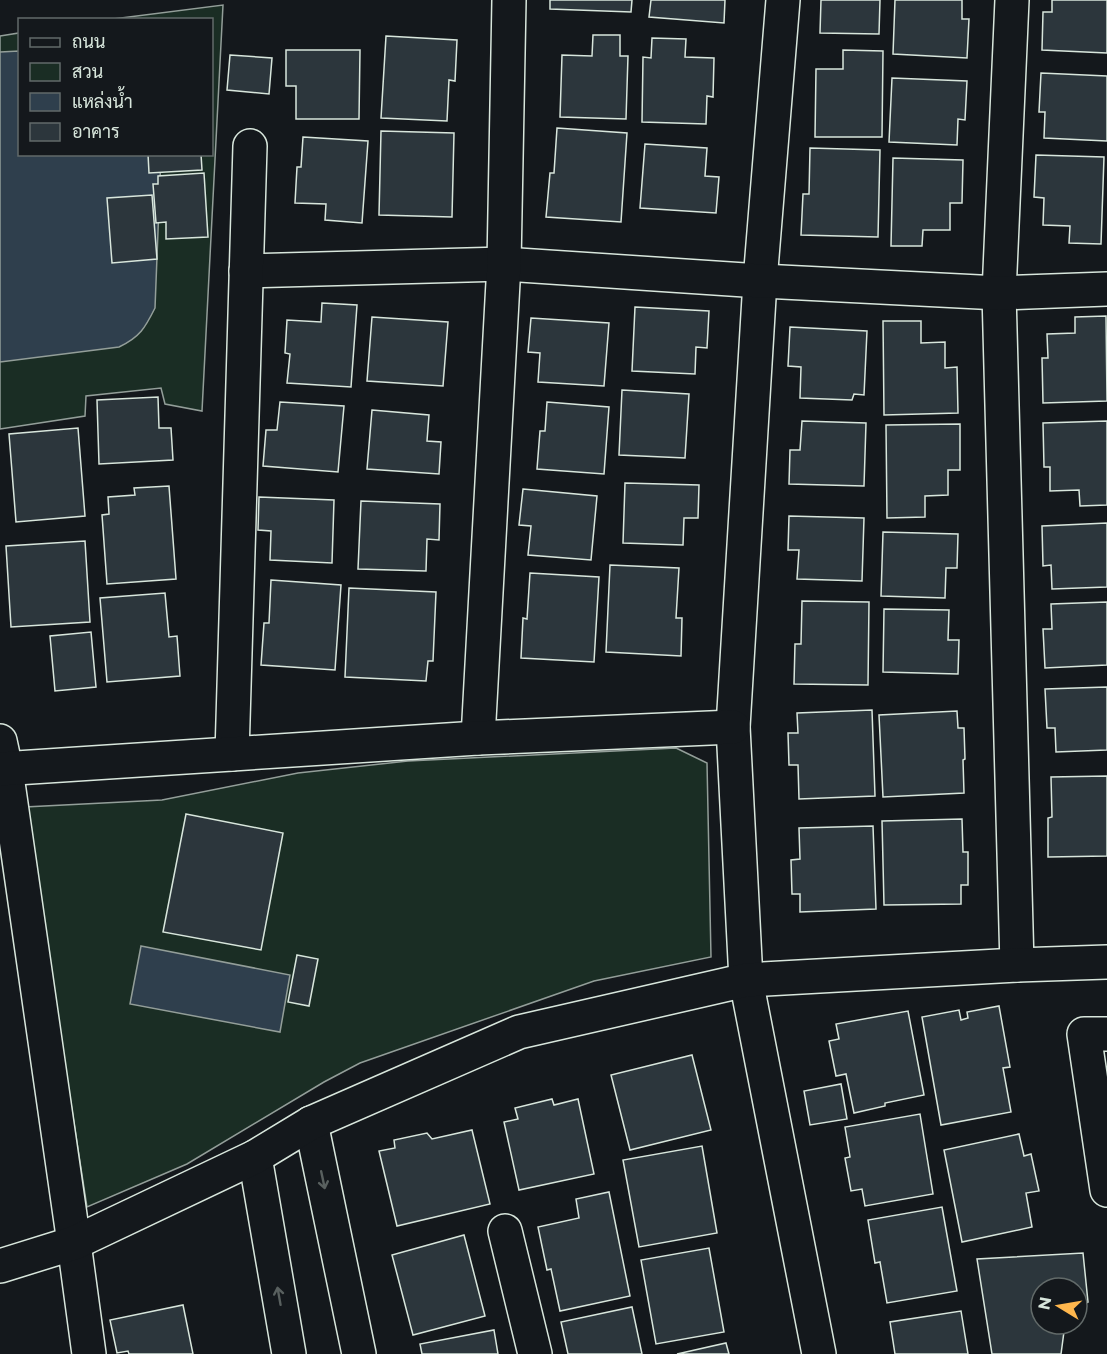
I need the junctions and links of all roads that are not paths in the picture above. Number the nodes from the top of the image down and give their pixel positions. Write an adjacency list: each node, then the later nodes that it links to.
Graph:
1 (509, 0): 5 (street)
2 (783, 0): 7 (street)
3 (1012, 0): 9 (street)
4 (250, 146): 6 (street)
5 (504, 264): 6 (street); 7 (street); 11 (street)
6 (246, 271): 12 (street)
7 (760, 281): 9 (street); 10 (street)
8 (1107, 289): 9 (street)
9 (999, 292): 15 (street)
10 (733, 727): 11 (street); 16 (street)
11 (478, 738): 12 (street)
12 (232, 754): 13 (street)
13 (2, 760): 22 (street)
14 (1107, 962): 15 (street)
15 (1017, 965): 16 (street)
16 (746, 980): 18 (street); 28 (street)
17 (1107, 1034): 20 (street)
18 (311, 1123): 19 (street); 26 (street, one-way to 26)
19 (255, 1157): 22 (street); 25 (street, one-way to 19)
20 (1107, 1190)
21 (505, 1231): 27 (street)
22 (74, 1243): 23 (street); 24 (street)
23 (0, 1266)
24 (89, 1354)
25 (289, 1354)
26 (359, 1354)
27 (535, 1354)
28 (819, 1354)

